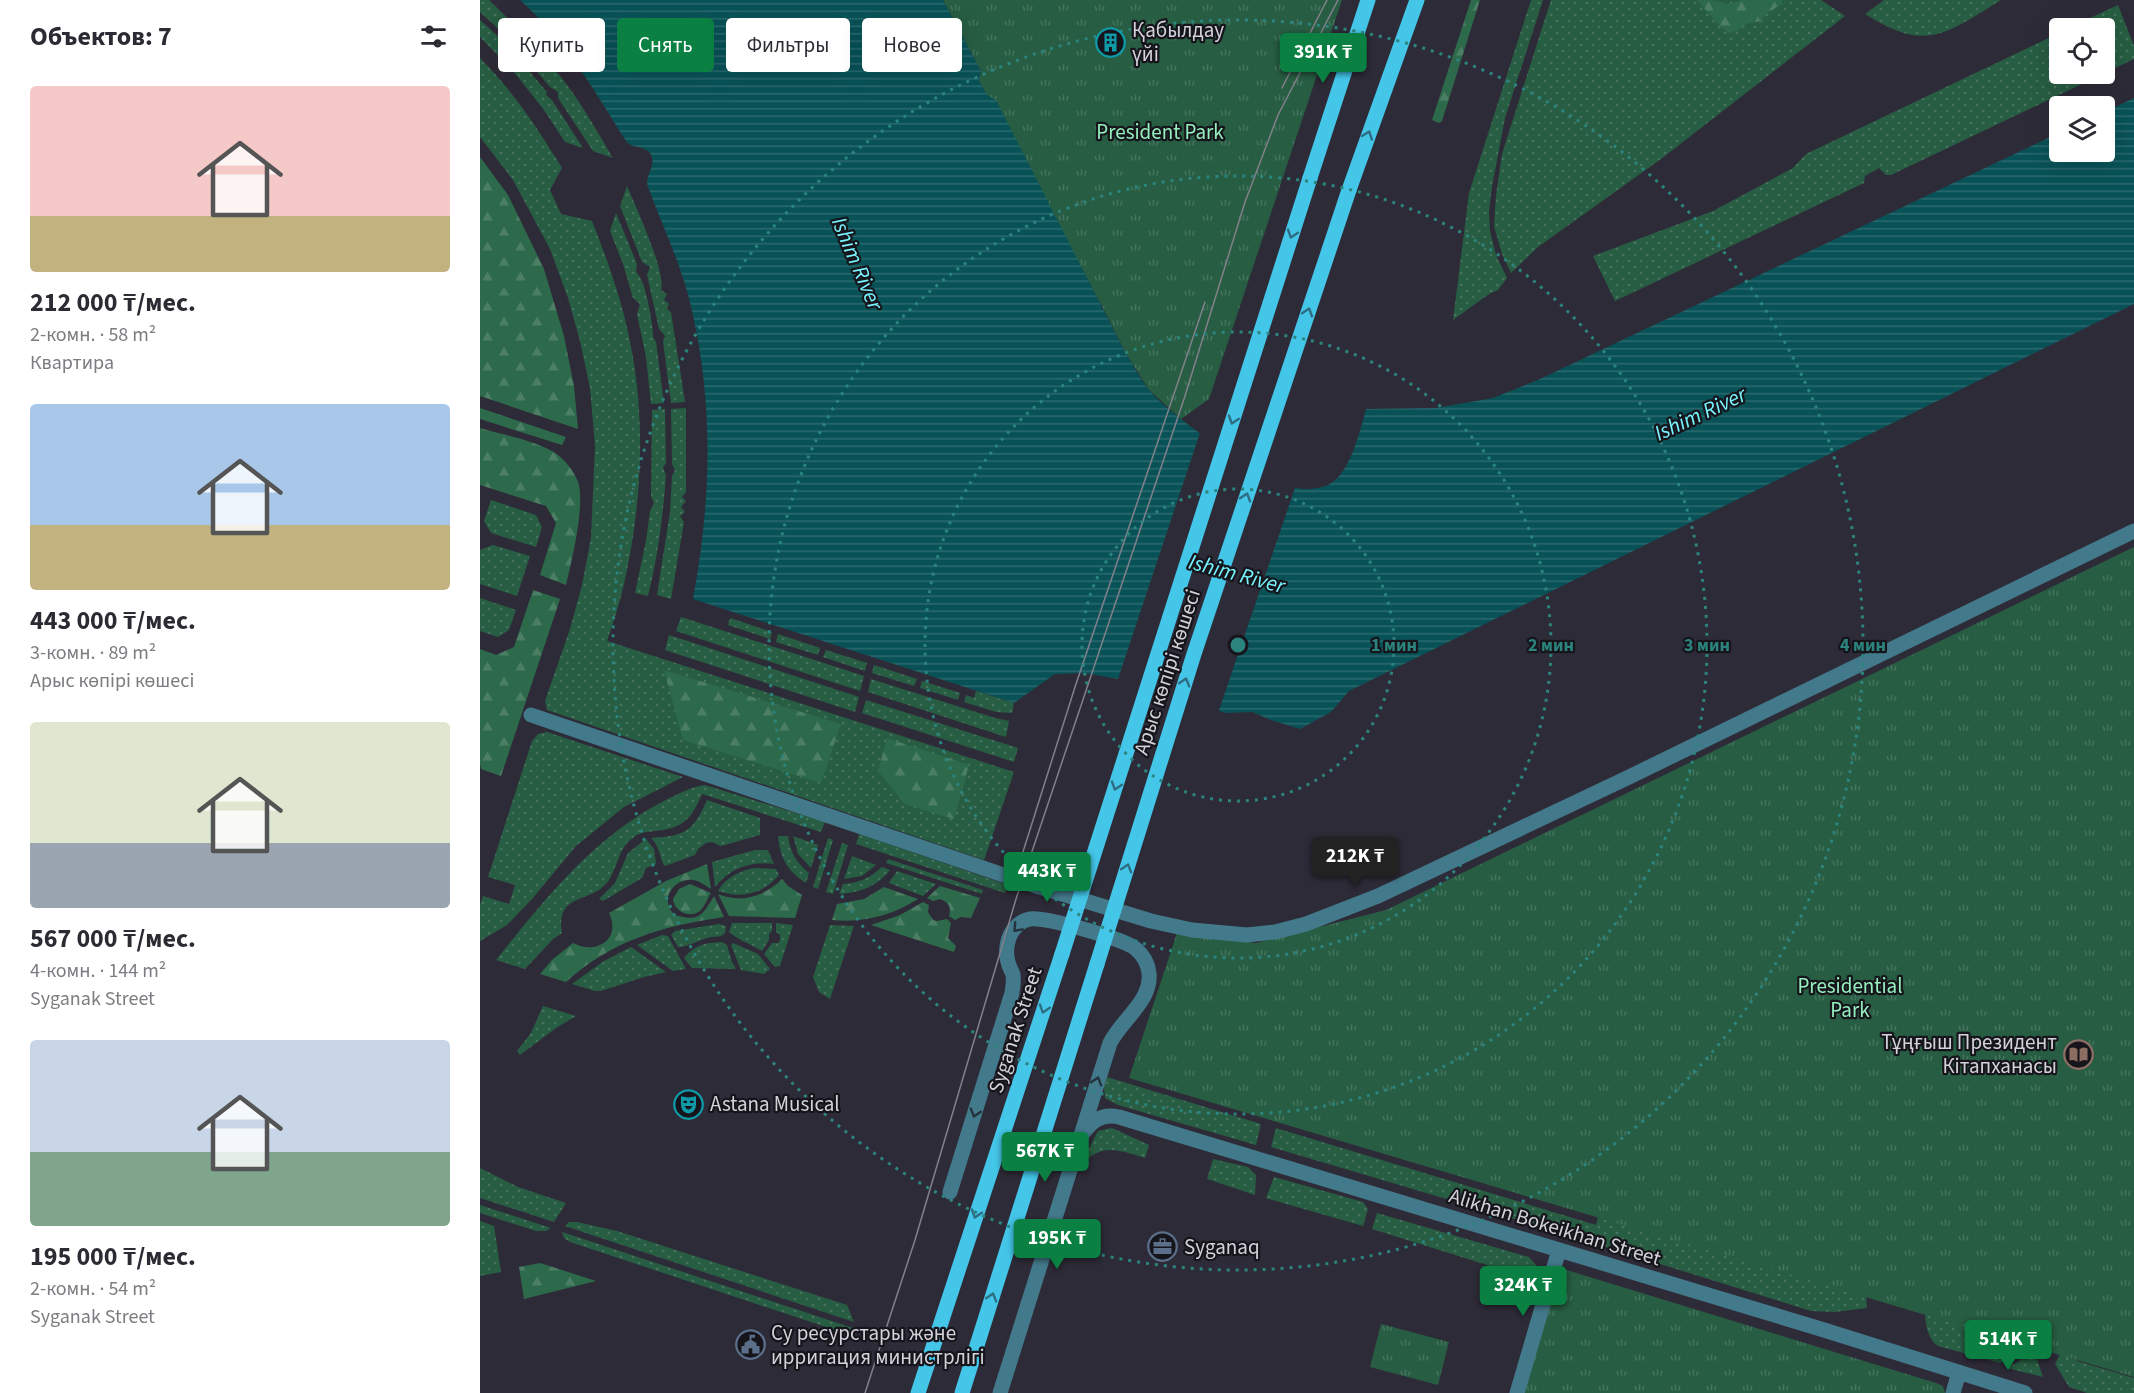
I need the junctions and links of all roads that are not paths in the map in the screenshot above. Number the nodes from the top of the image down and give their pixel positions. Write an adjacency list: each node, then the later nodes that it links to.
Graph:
1 (1368, 0): 5 (main road, Арыс көпірі көшесі, one-way to 5, bridge)
2 (1417, 0): 11 (main road, Арыс көпірі көшесі, one-way to 2, bridge)
3 (2134, 531): 4 (street)
4 (531, 715)
5 (1062, 954): 10 (main road, Syganak Street, one-way to 10)
6 (1080, 1137): 7 (street, one-way to 7); 8 (street, Alikhan Bokeikhan Street); 12 (street)
7 (950, 1192)
8 (1559, 1250): 9 (street, Alikhan Bokeikhan Street); 13 (street)
9 (1959, 1372): 14 (street); 15 (street, Alikhan Bokeikhan Street)
10 (918, 1393)
11 (962, 1393)
12 (1000, 1393)
13 (1517, 1393)
14 (1953, 1393)
15 (2025, 1393)

